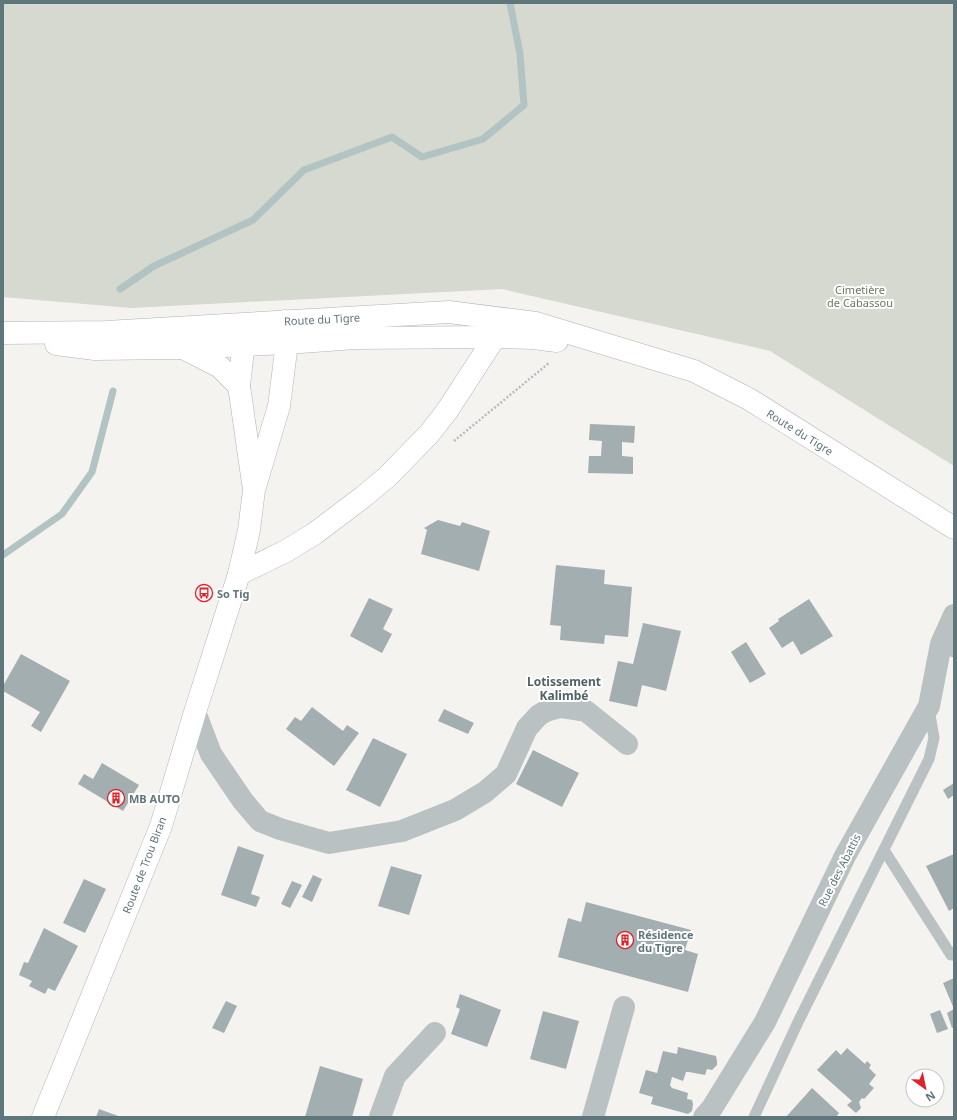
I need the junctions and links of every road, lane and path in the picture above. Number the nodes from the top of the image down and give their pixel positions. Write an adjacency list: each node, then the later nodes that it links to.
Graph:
1 (285, 321): 3 (main road, Route du Tigre); 6 (main road, Route de Trou Biran); 8 (main road, Route du Tigre)
2 (3, 333): 3 (main road, Route du Tigre)
3 (245, 334): 6 (main road, Route du Tigre); 7 (main road, Route du Tigre); 9 (main road, Route de Trou Biran)
4 (3, 337): 7 (main road, Route du Tigre)
5 (495, 337): 6 (main road, Route du Tigre); 8 (main road, Route du Tigre); 12 (main road)
6 (287, 343): 10 (main road, Route de Trou Biran)
7 (183, 348): 9 (main road)
8 (637, 353): 11 (main road, Route du Tigre)
9 (239, 386): 10 (main road, Route de Trou Biran)
10 (254, 490): 12 (main road, Route de Trou Biran)
11 (954, 528)
12 (239, 574): 16 (main road, Route de Trou Biran)
13 (954, 615): 14 (street, Rue des Abattis)
14 (947, 648): 15 (street, Rue des Abattis)
15 (929, 706): 18 (lane); 25 (street, Rue des Abattis)
16 (194, 712): 17 (street); 22 (main road, Route de Trou Biran)
17 (627, 744)
18 (884, 850): 19 (lane); 26 (lane)
19 (954, 955)
20 (624, 1006): 24 (street)
21 (435, 1033): 23 (street)
22 (43, 1117)
23 (380, 1117)
24 (593, 1117)
25 (704, 1117)
26 (754, 1117)

